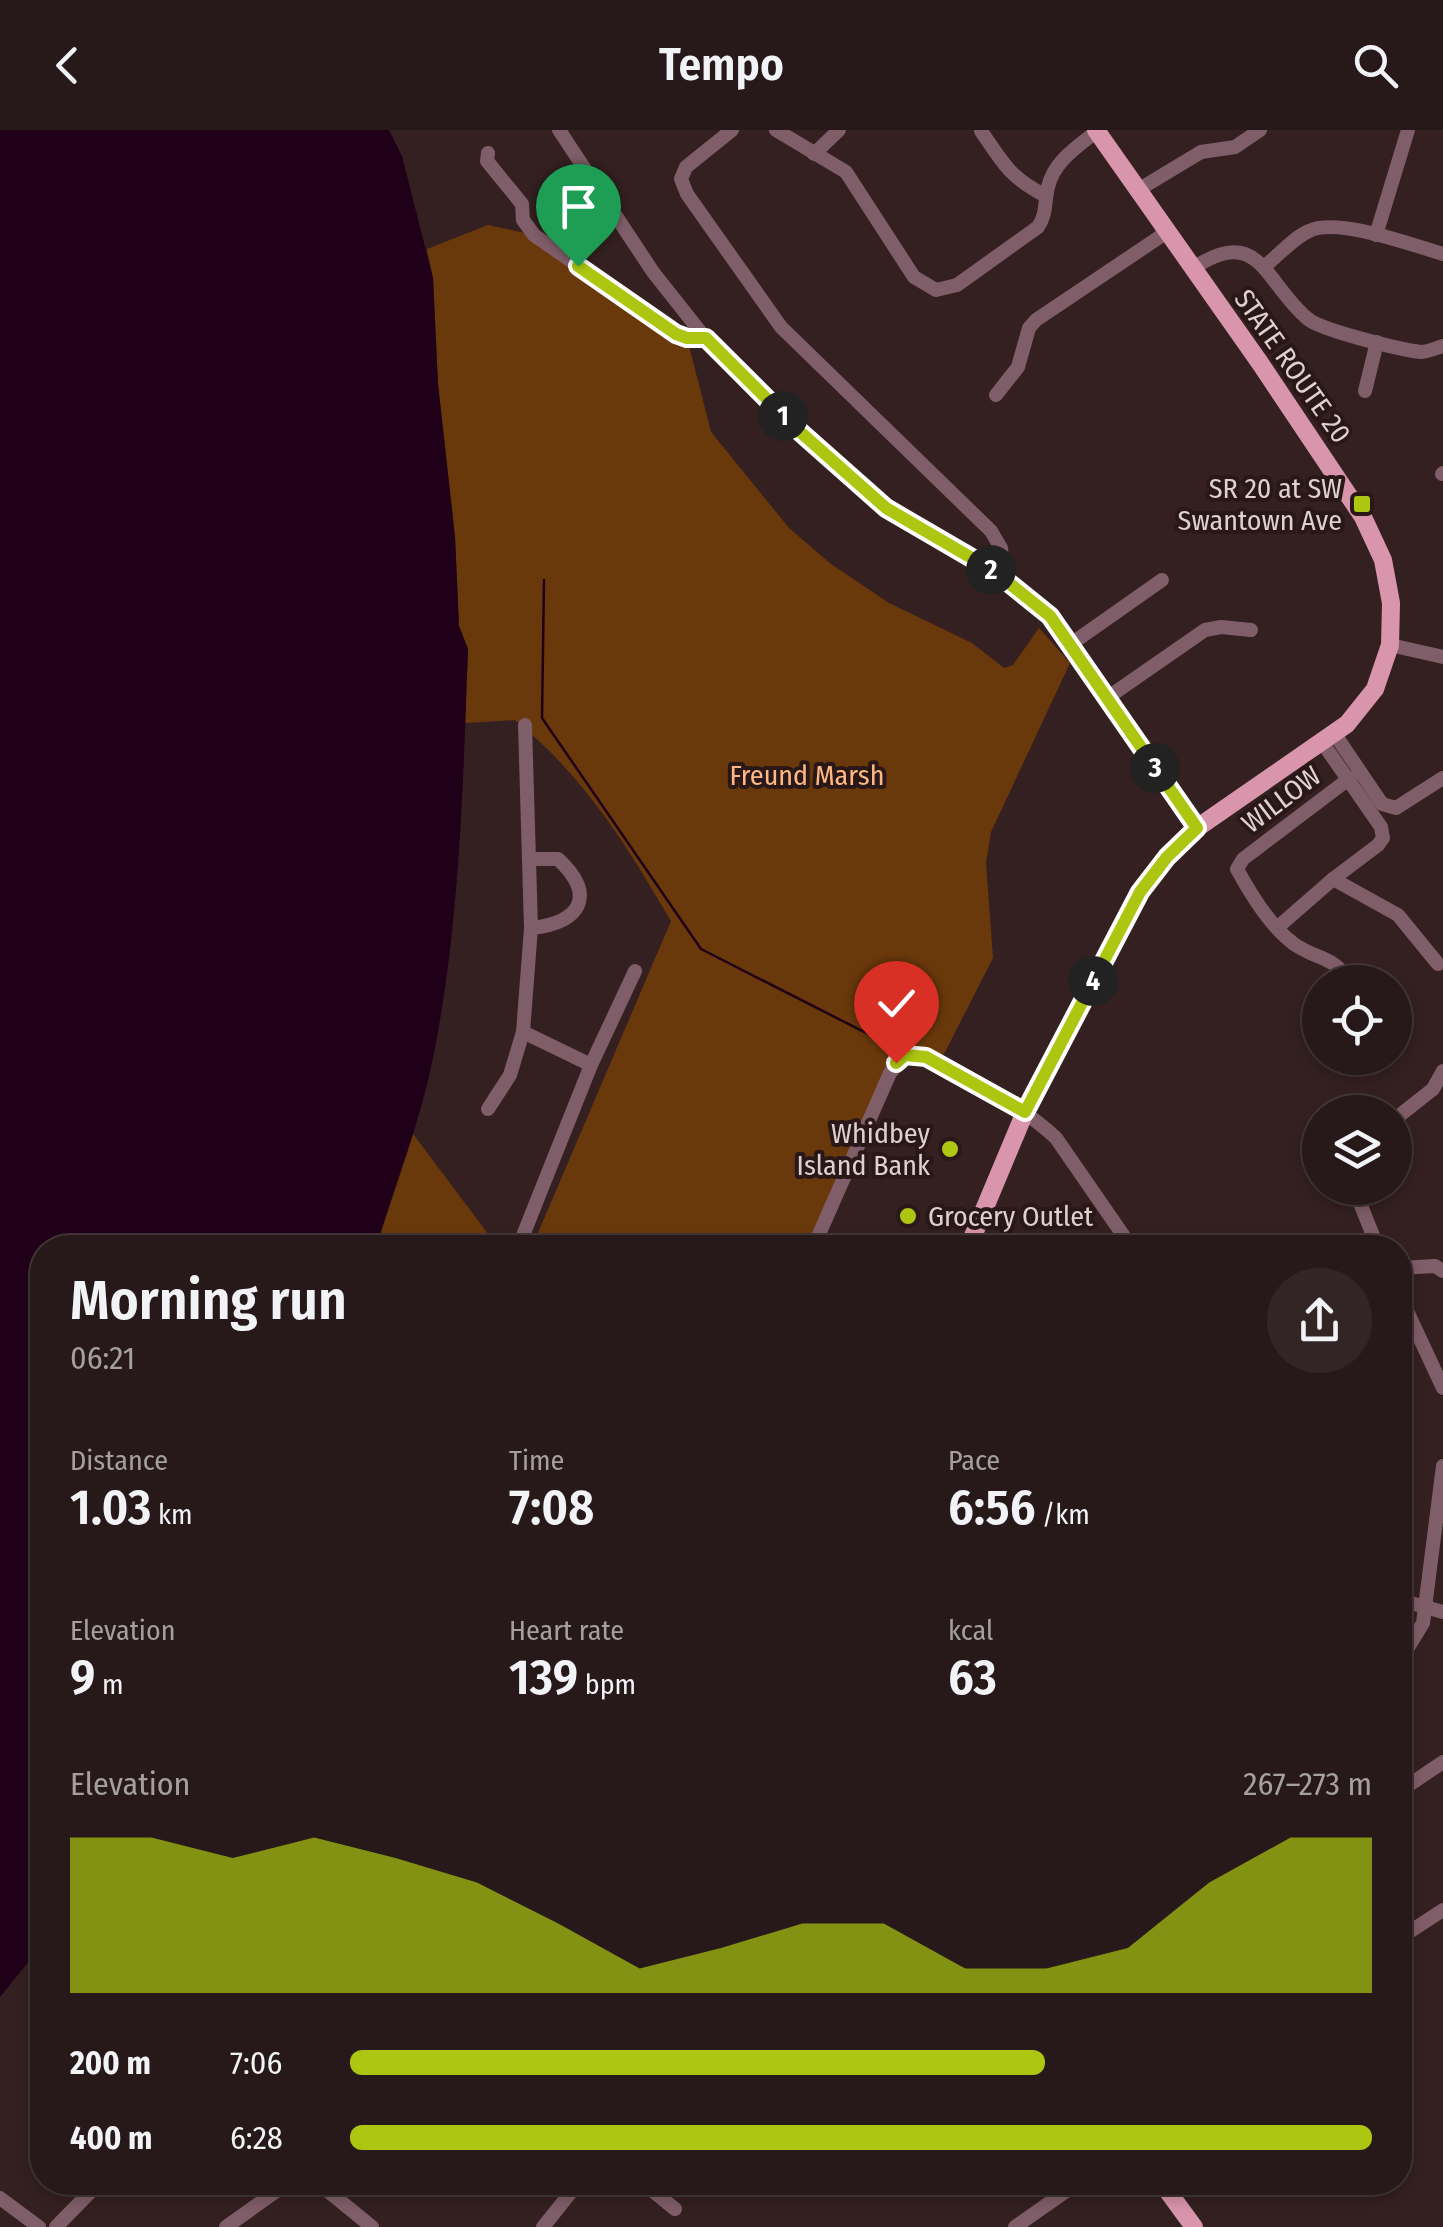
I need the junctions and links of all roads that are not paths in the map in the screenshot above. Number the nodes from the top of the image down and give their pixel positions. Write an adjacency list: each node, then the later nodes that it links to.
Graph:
1 (560, 130): 18 (street)
2 (732, 130): 23 (street)
3 (776, 130): 10 (street)
4 (838, 130): 10 (street)
5 (1097, 130): 11 (main road, STATE ROUTE 20); 12 (street)
6 (1260, 130): 11 (street)
7 (1408, 130): 14 (street)
8 (981, 131): 12 (street)
9 (488, 153): 18 (street)
10 (814, 154): 12 (street)
11 (1138, 190): 13 (main road, STATE ROUTE 20)
12 (1046, 196)
13 (1168, 232): 17 (main road, STATE ROUTE 20); 22 (street)
14 (1376, 235): 15 (street); 16 (street)
15 (1443, 254)
16 (1265, 266): 17 (street); 19 (street)
17 (1192, 269): 27 (main road, STATE ROUTE 20)
18 (706, 338): 23 (street)
19 (1377, 342): 20 (street); 21 (street)
20 (1443, 346)
21 (1365, 390)
22 (996, 395)
23 (990, 569): 26 (street)
24 (1162, 580): 26 (street)
25 (1251, 630): 29 (street)
26 (1071, 644): 29 (street)
27 (1390, 645): 28 (street); 31 (main road, STATE ROUTE 20)
28 (1443, 658)
29 (1107, 698): 34 (street)
30 (525, 725): 35 (street)
31 (1328, 737): 32 (street); 33 (street); 34 (main road, STATE ROUTE 20)
32 (1350, 778): 36 (street); 38 (street, WILLOW)
33 (1443, 778)
34 (1197, 828): 47 (main road, STATE ROUTE 20)
35 (530, 859): 37 (street); 37 (street)
36 (1333, 879): 38 (street); 39 (street)
37 (531, 928): 42 (street)
38 (1278, 928): 40 (street)
39 (1438, 964)
40 (1338, 965)
41 (635, 971): 43 (street)
42 (523, 1032): 43 (street); 46 (street)
43 (591, 1065): 49 (street)
44 (1443, 1071): 45 (street)
45 (1412, 1107)
46 (488, 1109)
47 (1025, 1112): 50 (street); 51 (main road, STATE ROUTE 20); 52 (main road, STATE ROUTE 20); 53 (street)
48 (1361, 1205): 54 (street)
49 (523, 1235)
50 (819, 1235)
51 (961, 1235)
52 (973, 1235)
53 (1123, 1235)
54 (1373, 1235)
55 (1412, 1267): 56 (street)
56 (1443, 1271)
57 (1412, 1322): 58 (street)
58 (1443, 1388)
59 (1442, 1476): 61 (street)
60 (1412, 1604): 61 (street)
61 (1426, 1609): 62 (street); 63 (street)
62 (1443, 1612)
63 (1412, 1644)
64 (1443, 1762): 65 (street)
65 (1412, 1783)
66 (1443, 1910): 67 (street)
67 (1412, 1930)
68 (87, 2195): 78 (street)
69 (271, 2195): 79 (street)
70 (333, 2195): 80 (street)
71 (568, 2195): 81 (street)
72 (658, 2195): 76 (street)
73 (1061, 2195): 82 (street)
74 (1171, 2195): 83 (main road)
75 (0, 2198): 77 (street)
76 (675, 2208)
77 (39, 2227)
78 (56, 2227)
79 (226, 2227)
80 (372, 2227)
81 (542, 2227)
82 (1016, 2227)
83 (1194, 2227)

